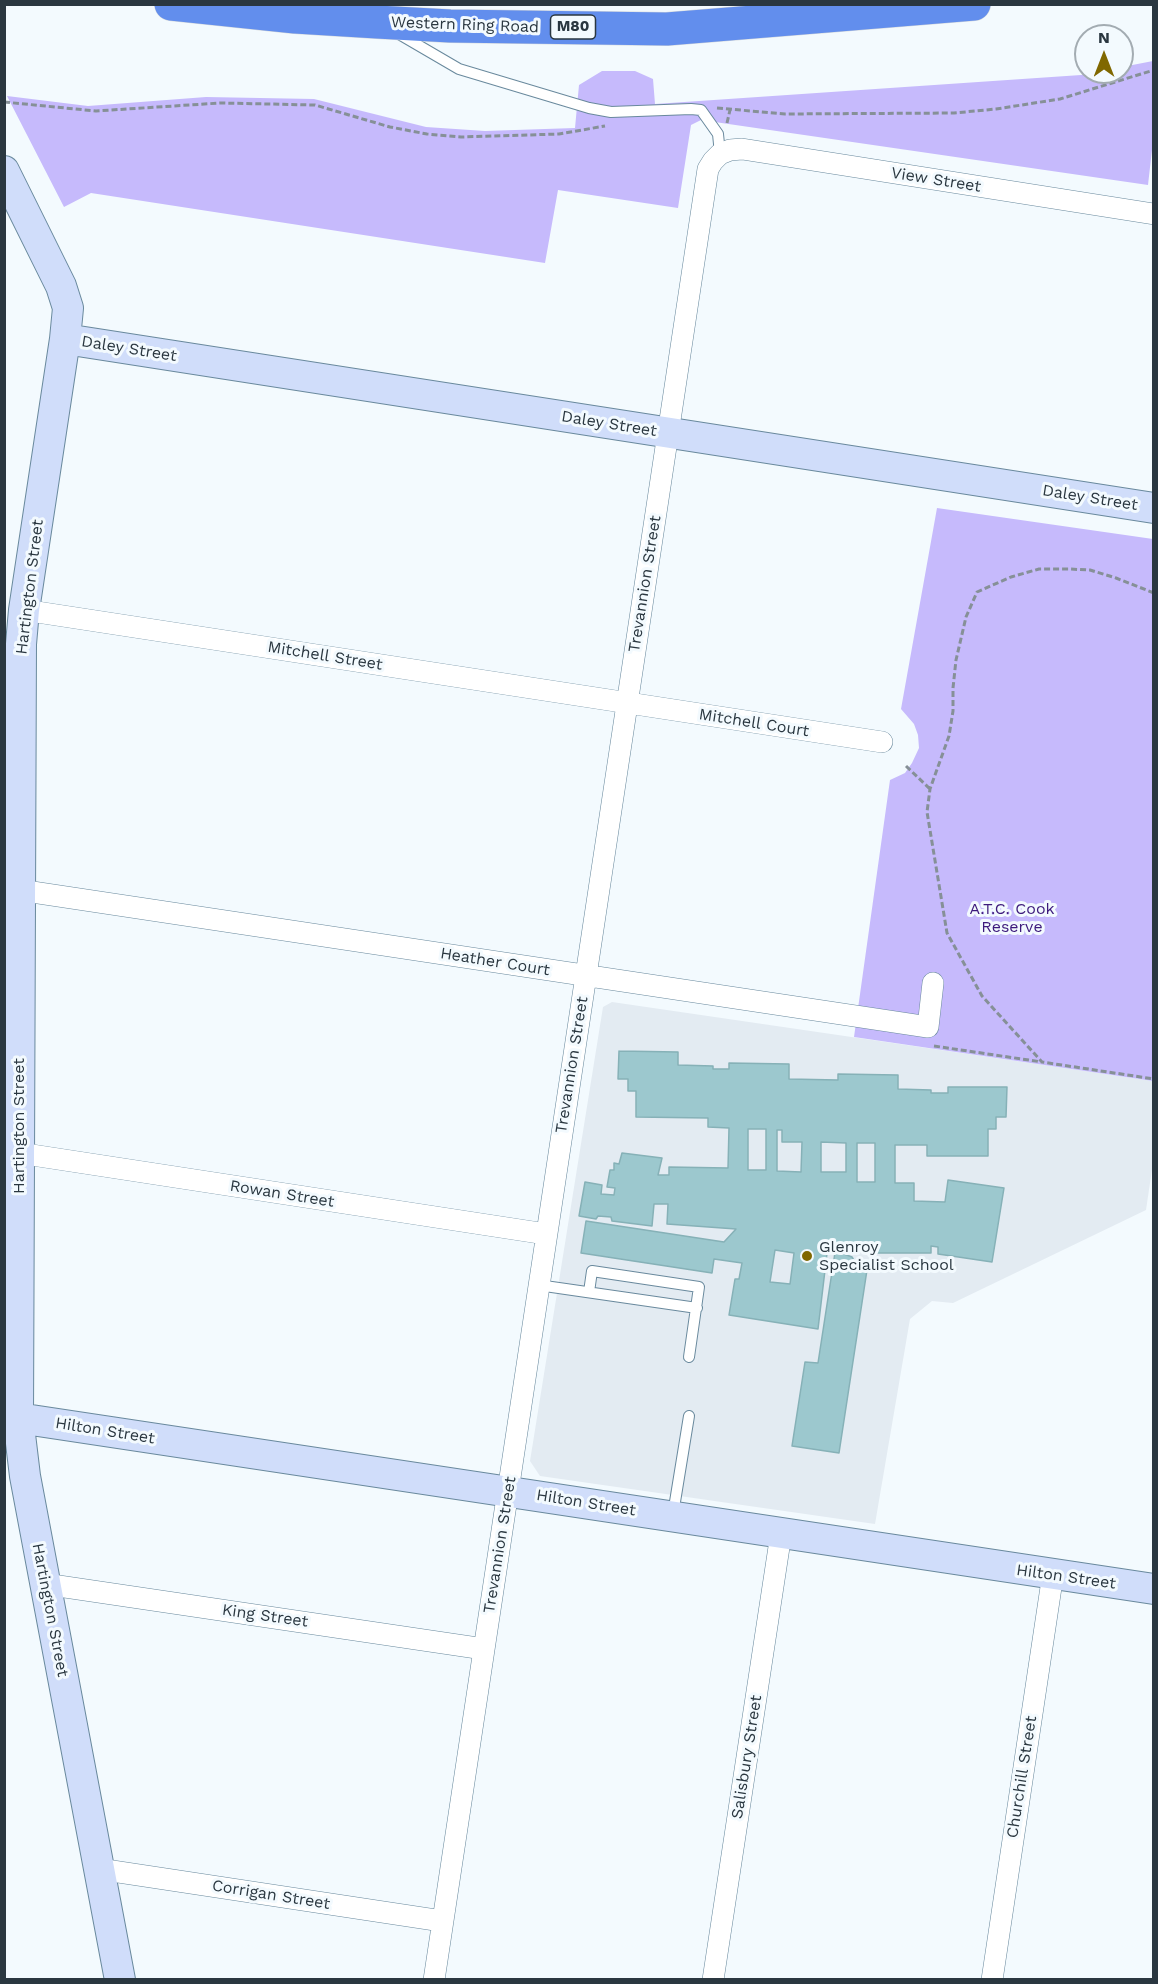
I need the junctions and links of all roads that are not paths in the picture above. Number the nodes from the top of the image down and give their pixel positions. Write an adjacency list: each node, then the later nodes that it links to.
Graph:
1 (171, 4): 3 (highway, Western Ring Road / M80)
2 (974, 4): 3 (highway, Western Ring Road / M80)
3 (377, 22): 4 (lane)
4 (720, 154): 6 (street, View Street); 8 (street, Trevannion Street)
5 (4, 171): 7 (street, Hartington Street)
6 (1154, 214)
7 (65, 339): 8 (street, Daley Street); 10 (street, Hartington Street)
8 (667, 433): 9 (street, Daley Street); 11 (street, Trevannion Street)
9 (1154, 508)
10 (24, 610): 11 (street, Mitchell Street); 13 (street, Hartington Street)
11 (627, 703): 12 (street, Mitchell Court); 14 (street, Trevannion Street)
12 (882, 742)
13 (19, 890): 14 (street, Heather Court); 16 (street, Hartington Street)
14 (586, 975): 15 (street, Heather Court); 17 (street, Trevannion Street)
15 (933, 982)
16 (19, 1153): 17 (street, Rowan Street); 23 (street, Hartington Street)
17 (546, 1234): 18 (street, Trevannion Street)
18 (538, 1285): 19 (lane); 24 (street, Trevannion Street)
19 (589, 1292): 20 (lane); 20 (lane)
20 (697, 1308): 21 (lane)
21 (689, 1357)
22 (689, 1416): 25 (lane)
23 (18, 1419): 24 (street, Hilton Street); 28 (street, Hartington Street)
24 (508, 1491): 25 (street, Hilton Street); 30 (street, Trevannion Street)
25 (673, 1517): 26 (street, Hilton Street)
26 (781, 1534): 27 (street, Hilton Street); 35 (street, Salisbury Street)
27 (1053, 1574): 29 (street, Hilton Street); 36 (street, Churchill Street)
28 (45, 1584): 30 (street, King Street); 31 (street, Hartington Street)
29 (1154, 1589)
30 (484, 1649): 32 (street, Trevannion Street)
31 (99, 1869): 32 (street, Corrigan Street); 33 (street, Hartington Street)
32 (442, 1921): 34 (street, Trevannion Street)
33 (120, 1980)
34 (434, 1980)
35 (713, 1980)
36 (992, 1980)

